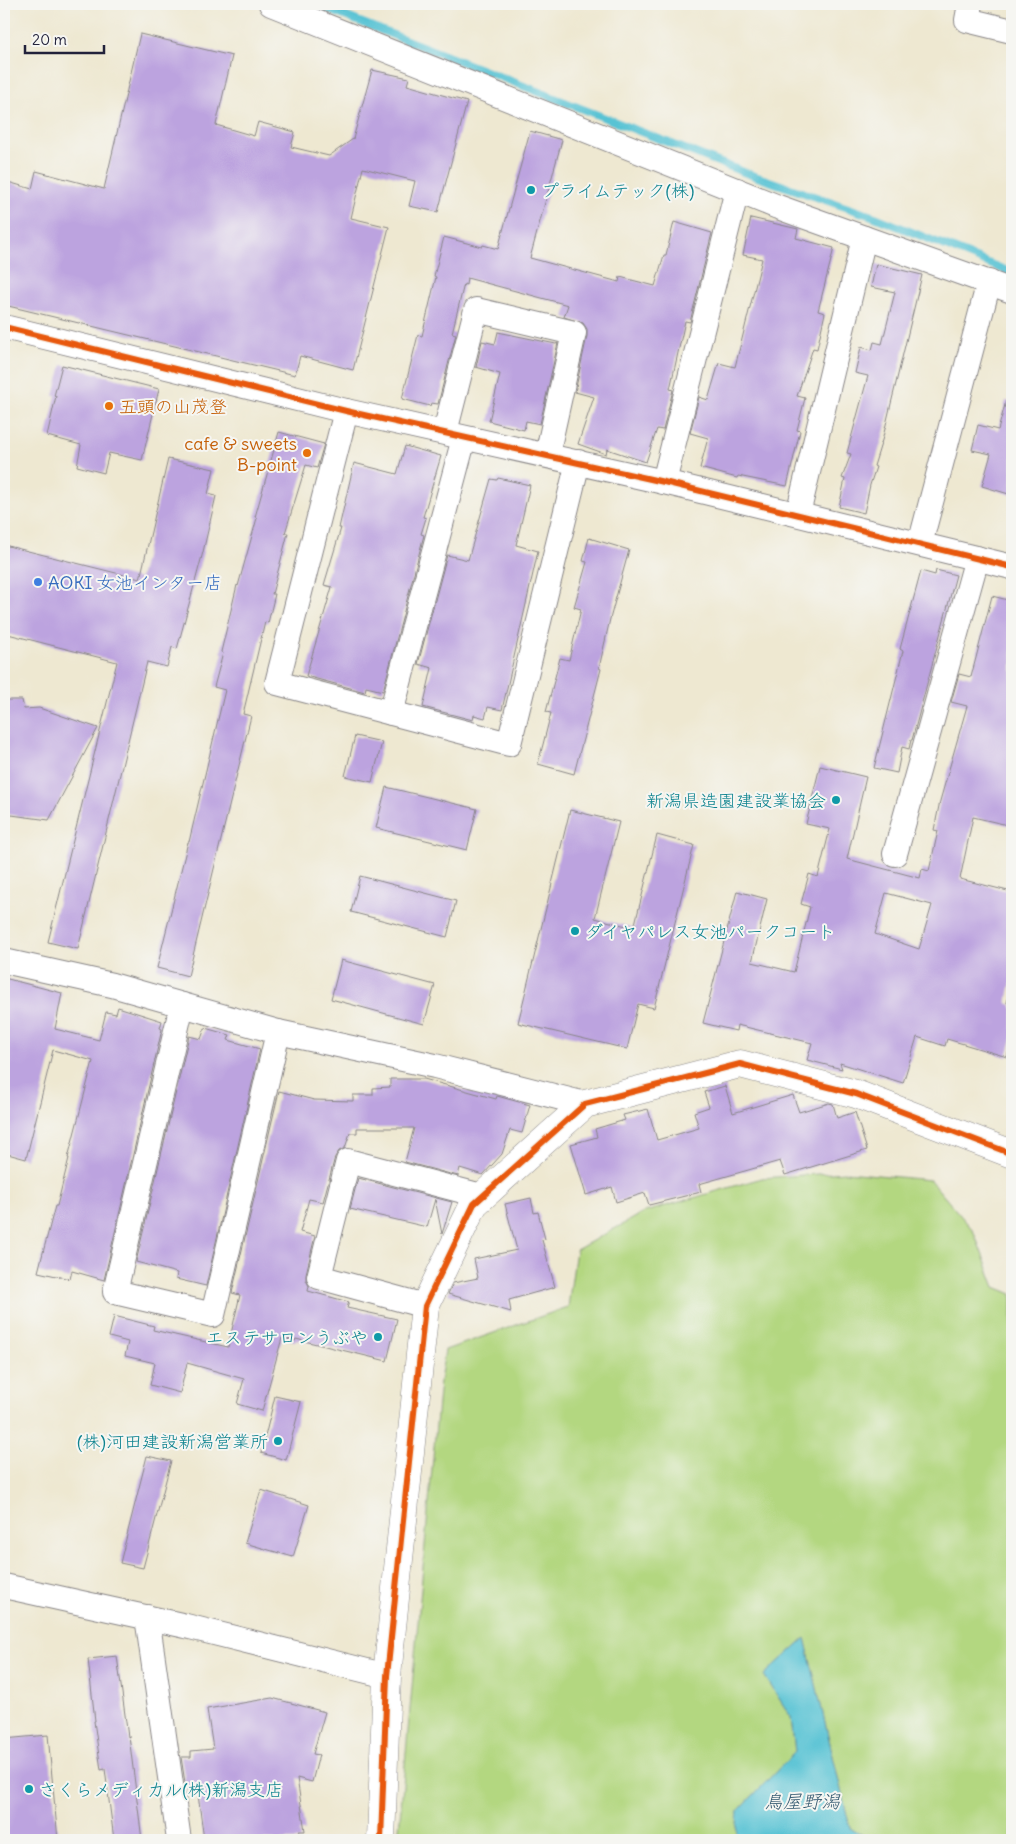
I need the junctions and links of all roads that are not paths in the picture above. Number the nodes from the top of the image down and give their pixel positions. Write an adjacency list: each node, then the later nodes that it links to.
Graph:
1 (271, 4): 4 (street)
2 (970, 4): 3 (street)
3 (1012, 31)
4 (736, 190): 5 (street); 13 (street)
5 (864, 238): 6 (street); 14 (street)
6 (989, 282): 7 (street); 15 (street)
7 (1012, 291)
8 (4, 327): 9 (street)
9 (346, 411): 10 (street); 18 (street)
10 (454, 435): 11 (street); 11 (street); 18 (street)
11 (547, 455): 12 (street)
12 (578, 462): 13 (street); 18 (street)
13 (664, 482): 14 (street)
14 (798, 514): 15 (street)
15 (920, 544): 16 (street)
16 (977, 558): 17 (street); 19 (street)
17 (1012, 567)
18 (391, 712)
19 (895, 854)
20 (4, 961): 21 (street)
21 (182, 1005): 22 (street); 22 (street)
22 (278, 1032): 23 (street)
23 (585, 1104): 24 (street); 25 (street)
24 (1012, 1154)
25 (482, 1196): 26 (street); 26 (street)
26 (425, 1306): 29 (street)
27 (4, 1586): 28 (street)
28 (147, 1618): 29 (street); 30 (street)
29 (387, 1676): 31 (street)
30 (179, 1840)
31 (381, 1840)

